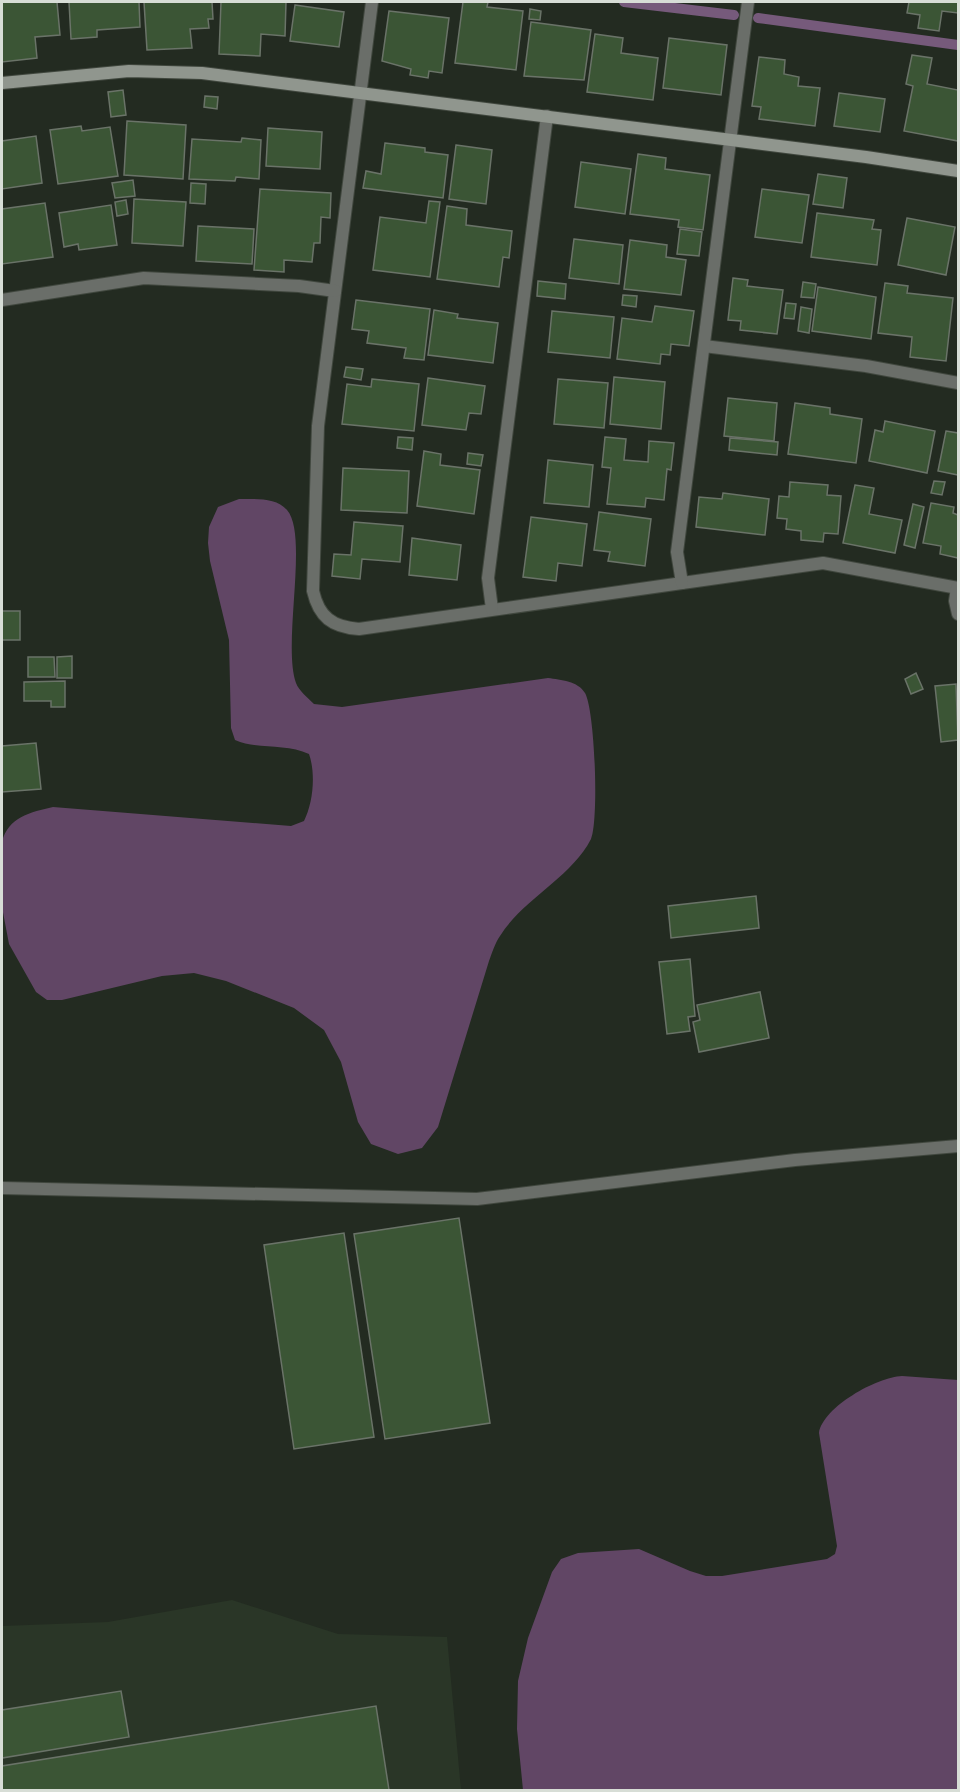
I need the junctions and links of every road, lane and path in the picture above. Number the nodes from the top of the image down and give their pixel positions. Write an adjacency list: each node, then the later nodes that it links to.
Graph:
1 (372, 2): 4 (street)
2 (748, 2): 6 (street)
3 (2, 83): 4 (street)
4 (360, 93): 5 (street); 8 (street)
5 (547, 116): 6 (street); 14 (street)
6 (730, 140): 7 (street); 10 (street)
7 (958, 171)
8 (335, 291): 9 (street); 14 (street)
9 (2, 300)
10 (704, 346): 11 (street); 12 (street)
11 (958, 383)
12 (682, 583): 13 (street); 14 (street)
13 (958, 588): 15 (street)
14 (492, 609)
15 (958, 614)
16 (958, 1146): 17 (street)
17 (2, 1188)

